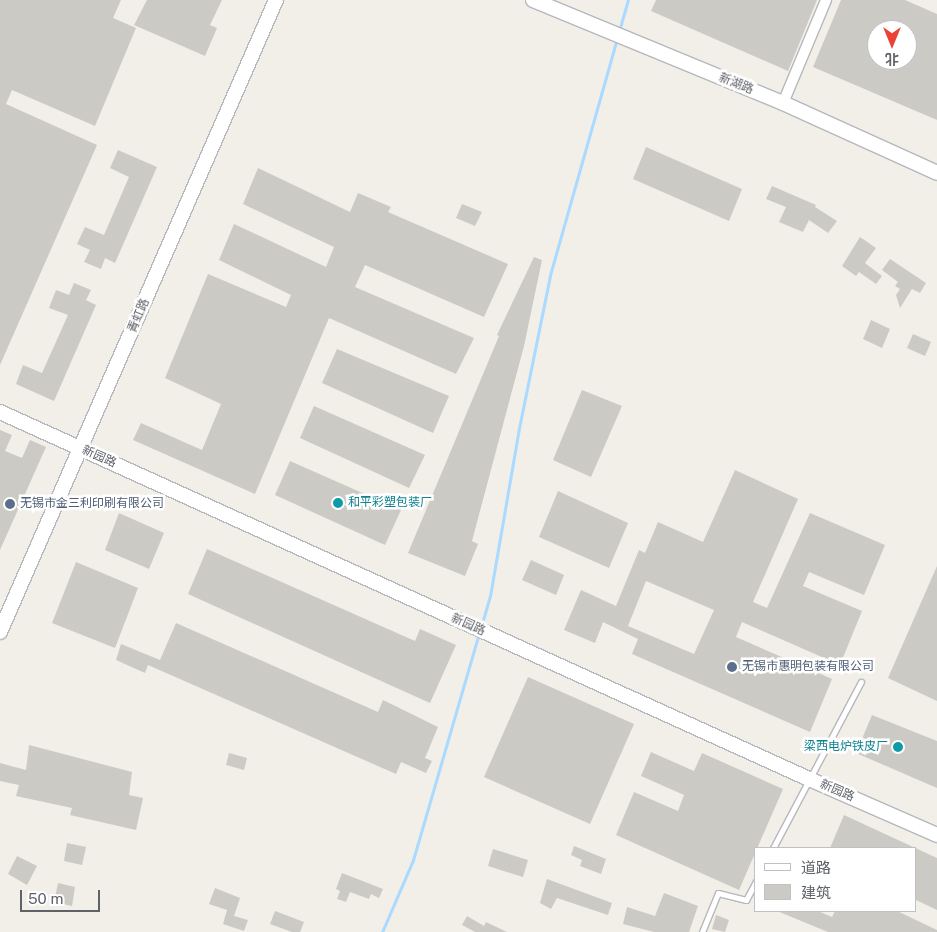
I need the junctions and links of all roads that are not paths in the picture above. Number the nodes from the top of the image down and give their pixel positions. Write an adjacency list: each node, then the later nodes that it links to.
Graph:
1 (276, 0): 7 (street, 青虹路)
2 (533, 0): 4 (street, 新湖路)
3 (826, 0): 4 (street)
4 (783, 103): 5 (street, 新湖路)
5 (937, 173)
6 (0, 412): 7 (street, 新园路)
7 (81, 449): 8 (street, 青虹路); 11 (street, 新园路)
8 (4, 614): 9 (street, 青虹路)
9 (0, 632)
10 (860, 682): 11 (lane)
11 (809, 779): 12 (street, 新园路); 13 (lane)
12 (937, 835)
13 (774, 847)
14 (754, 886): 15 (lane)
15 (702, 932)

